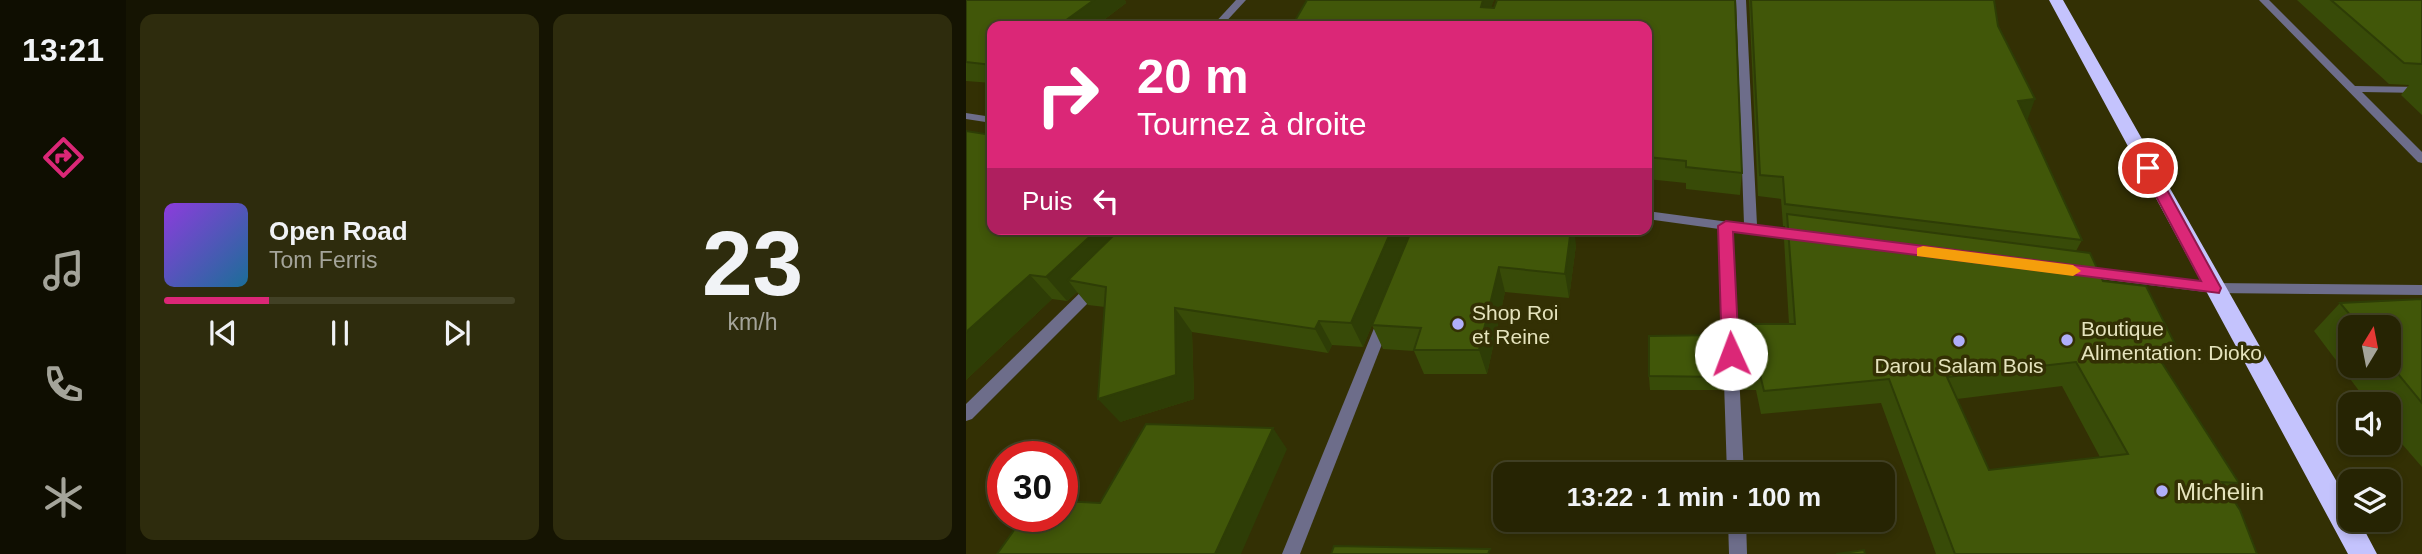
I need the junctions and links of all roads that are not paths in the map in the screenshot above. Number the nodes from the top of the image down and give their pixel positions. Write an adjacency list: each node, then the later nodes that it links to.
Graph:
1 (1241, 0): 5 (street)
2 (1741, 0): 13 (street)
3 (2056, 0): 17 (highway)
4 (2264, 0): 6 (street)
5 (1222, 21)
6 (2353, 89): 7 (street); 10 (street)
7 (2422, 90)
8 (966, 116): 9 (street)
9 (987, 119)
10 (2422, 159)
11 (1652, 216): 12 (street)
12 (1726, 226): 13 (street); 21 (street)
13 (1751, 230): 14 (street)
14 (1819, 239)
15 (2064, 270): 17 (street)
16 (1104, 278): 20 (street)
17 (2213, 288): 18 (street); 25 (highway)
18 (2422, 290)
19 (1390, 307): 23 (street)
20 (966, 414)
21 (1735, 462)
22 (1737, 532): 24 (street)
23 (1292, 554)
24 (1738, 554)
25 (2363, 554)

